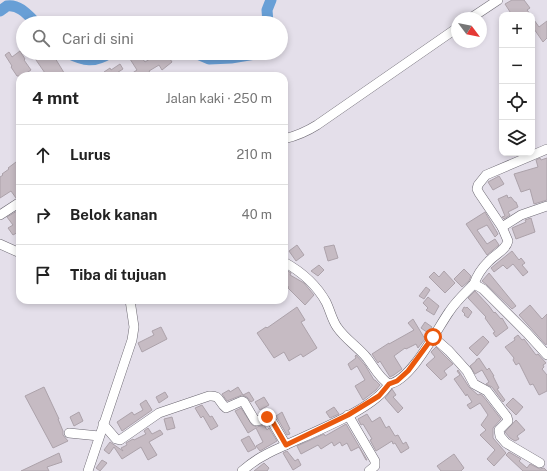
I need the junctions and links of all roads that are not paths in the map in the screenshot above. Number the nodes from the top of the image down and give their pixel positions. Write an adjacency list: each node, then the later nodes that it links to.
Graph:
1 (498, 0): 2 (street)
2 (480, 12)
3 (451, 32): 4 (street)
4 (288, 138)
5 (547, 149): 9 (street)
6 (16, 204): 8 (street)
7 (547, 206): 9 (street)
8 (0, 214)
9 (502, 227): 13 (street)
10 (0, 244): 11 (street)
11 (16, 251)
12 (288, 264): 17 (street)
13 (474, 284): 15 (street); 16 (street)
14 (130, 304): 19 (street)
15 (433, 337): 17 (street); 23 (street)
16 (547, 356)
17 (389, 384): 18 (street)
18 (348, 415): 22 (street); 26 (street)
19 (103, 424): 21 (street); 22 (street)
20 (69, 433): 21 (street)
21 (99, 436): 24 (street)
22 (286, 445): 25 (street)
23 (540, 463)
24 (88, 471)
25 (242, 471)
26 (369, 471)

